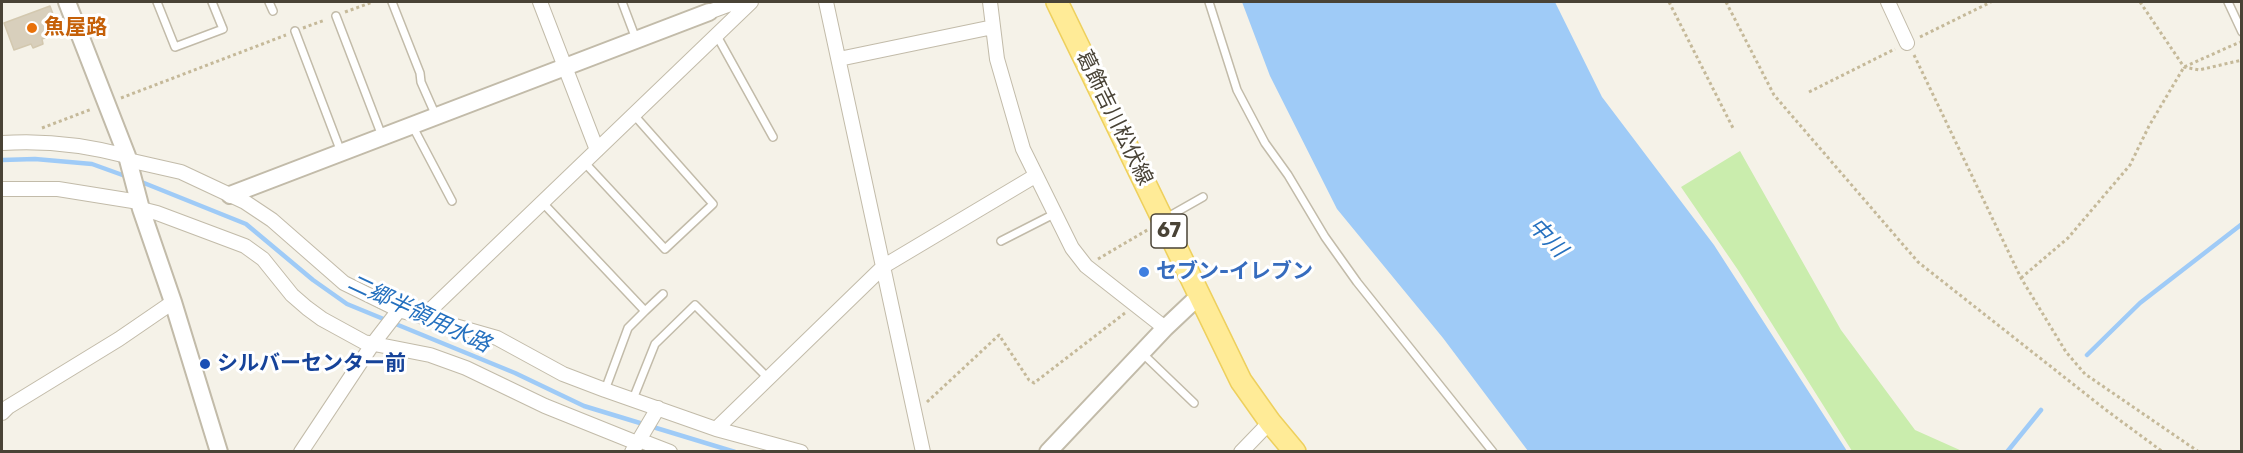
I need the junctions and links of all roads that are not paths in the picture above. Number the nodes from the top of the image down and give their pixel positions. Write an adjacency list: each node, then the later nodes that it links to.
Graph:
1 (67, 2): 35 (street)
2 (158, 2): 3 (lane)
3 (212, 2)
4 (269, 2): 16 (lane)
5 (392, 2): 28 (lane)
6 (540, 2): 26 (street)
7 (622, 2): 23 (lane)
8 (736, 2): 17 (street)
9 (751, 2): 22 (street)
10 (826, 2): 25 (street)
11 (990, 2): 19 (street)
12 (1057, 2): 45 (main road, 葛飾吉川松伏線 / 67)
13 (1209, 2): 74 (lane)
14 (1888, 2): 24 (street)
15 (2228, 2): 21 (lane)
16 (273, 11)
17 (709, 12): 23 (street)
18 (336, 15): 30 (lane)
19 (993, 27): 25 (street); 37 (street)
20 (295, 31): 34 (lane)
21 (2241, 32)
22 (717, 36): 27 (street); 31 (lane)
23 (636, 39): 26 (street)
24 (1908, 42)
25 (839, 59): 47 (street)
26 (564, 67): 28 (street); 33 (street)
27 (634, 115): 33 (street); 36 (lane)
28 (436, 116): 29 (street)
29 (412, 125): 30 (street); 41 (lane)
30 (382, 137): 34 (street)
31 (773, 137)
32 (2, 143): 35 (street)
33 (597, 150): 36 (street)
34 (341, 152): 39 (street)
35 (128, 162): 39 (street); 42 (street)
36 (584, 162): 43 (street)
37 (1035, 176): 44 (street); 47 (street)
38 (2, 189): 42 (street)
39 (230, 195): 51 (street)
40 (1203, 197): 45 (lane)
41 (452, 201)
42 (139, 202): 50 (street); 55 (street)
43 (542, 202): 52 (lane); 53 (street)
44 (1054, 214): 46 (lane); 54 (street)
45 (1164, 220): 49 (main road, 葛飾吉川松伏線 / 67)
46 (1001, 241)
47 (884, 266): 57 (street); 70 (street)
48 (663, 294): 52 (lane)
49 (1200, 295): 54 (street); 63 (main road, 葛飾吉川松伏線 / 67)
50 (172, 302): 62 (street); 66 (street)
51 (399, 310): 53 (street); 55 (street)
52 (645, 311): 58 (lane)
53 (424, 316): 58 (street)
54 (1165, 328): 56 (street)
55 (372, 345): 65 (street); 67 (street)
56 (1142, 353): 60 (lane); 71 (street)
57 (768, 378): 59 (lane); 64 (street)
58 (605, 390): 59 (street)
59 (633, 399): 61 (street)
60 (1194, 403)
61 (657, 408): 64 (street); 65 (street)
62 (2, 413)
63 (1270, 422): 72 (street); 73 (main road, 葛飾吉川松伏線 / 67)
64 (716, 429): 69 (street)
65 (637, 443): 68 (street)
66 (219, 452)
67 (301, 452)
68 (670, 452)
69 (801, 452)
70 (922, 452)
71 (1048, 452)
72 (1241, 452)
73 (1295, 452)
74 (1493, 452)

